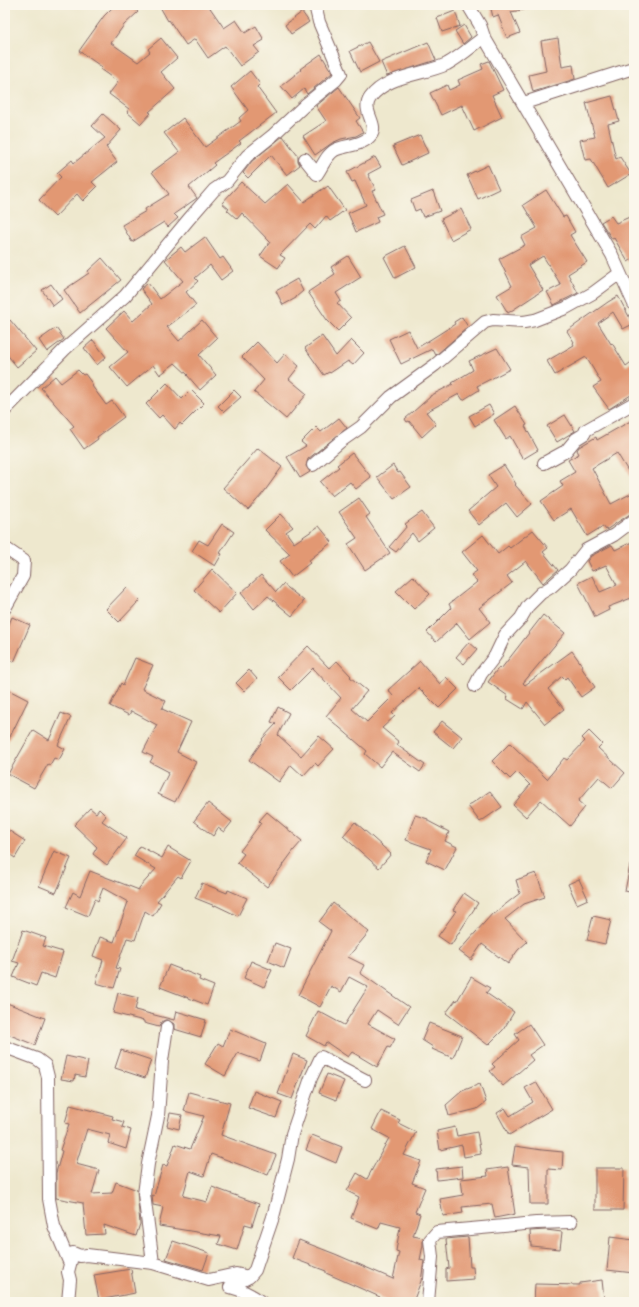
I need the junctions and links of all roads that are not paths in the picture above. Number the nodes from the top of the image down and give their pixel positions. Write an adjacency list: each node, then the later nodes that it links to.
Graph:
1 (315, 5): 10 (street)
2 (468, 5): 3 (street)
3 (484, 37): 5 (street); 6 (street)
4 (634, 70): 5 (street)
5 (524, 103): 7 (street)
6 (305, 159)
7 (620, 273): 8 (street); 12 (street)
8 (634, 304)
9 (634, 403): 11 (street)
10 (5, 410)
11 (544, 463)
12 (313, 465)
13 (634, 520): 16 (street)
14 (5, 548): 15 (street)
15 (5, 608)
16 (475, 686)
17 (168, 1027): 21 (street)
18 (5, 1047): 22 (street)
19 (365, 1080): 23 (street)
20 (571, 1222): 26 (street)
21 (153, 1263): 22 (street); 23 (street)
22 (70, 1264): 24 (street)
23 (249, 1278): 25 (street)
24 (68, 1302)
25 (261, 1302)
26 (428, 1302)

